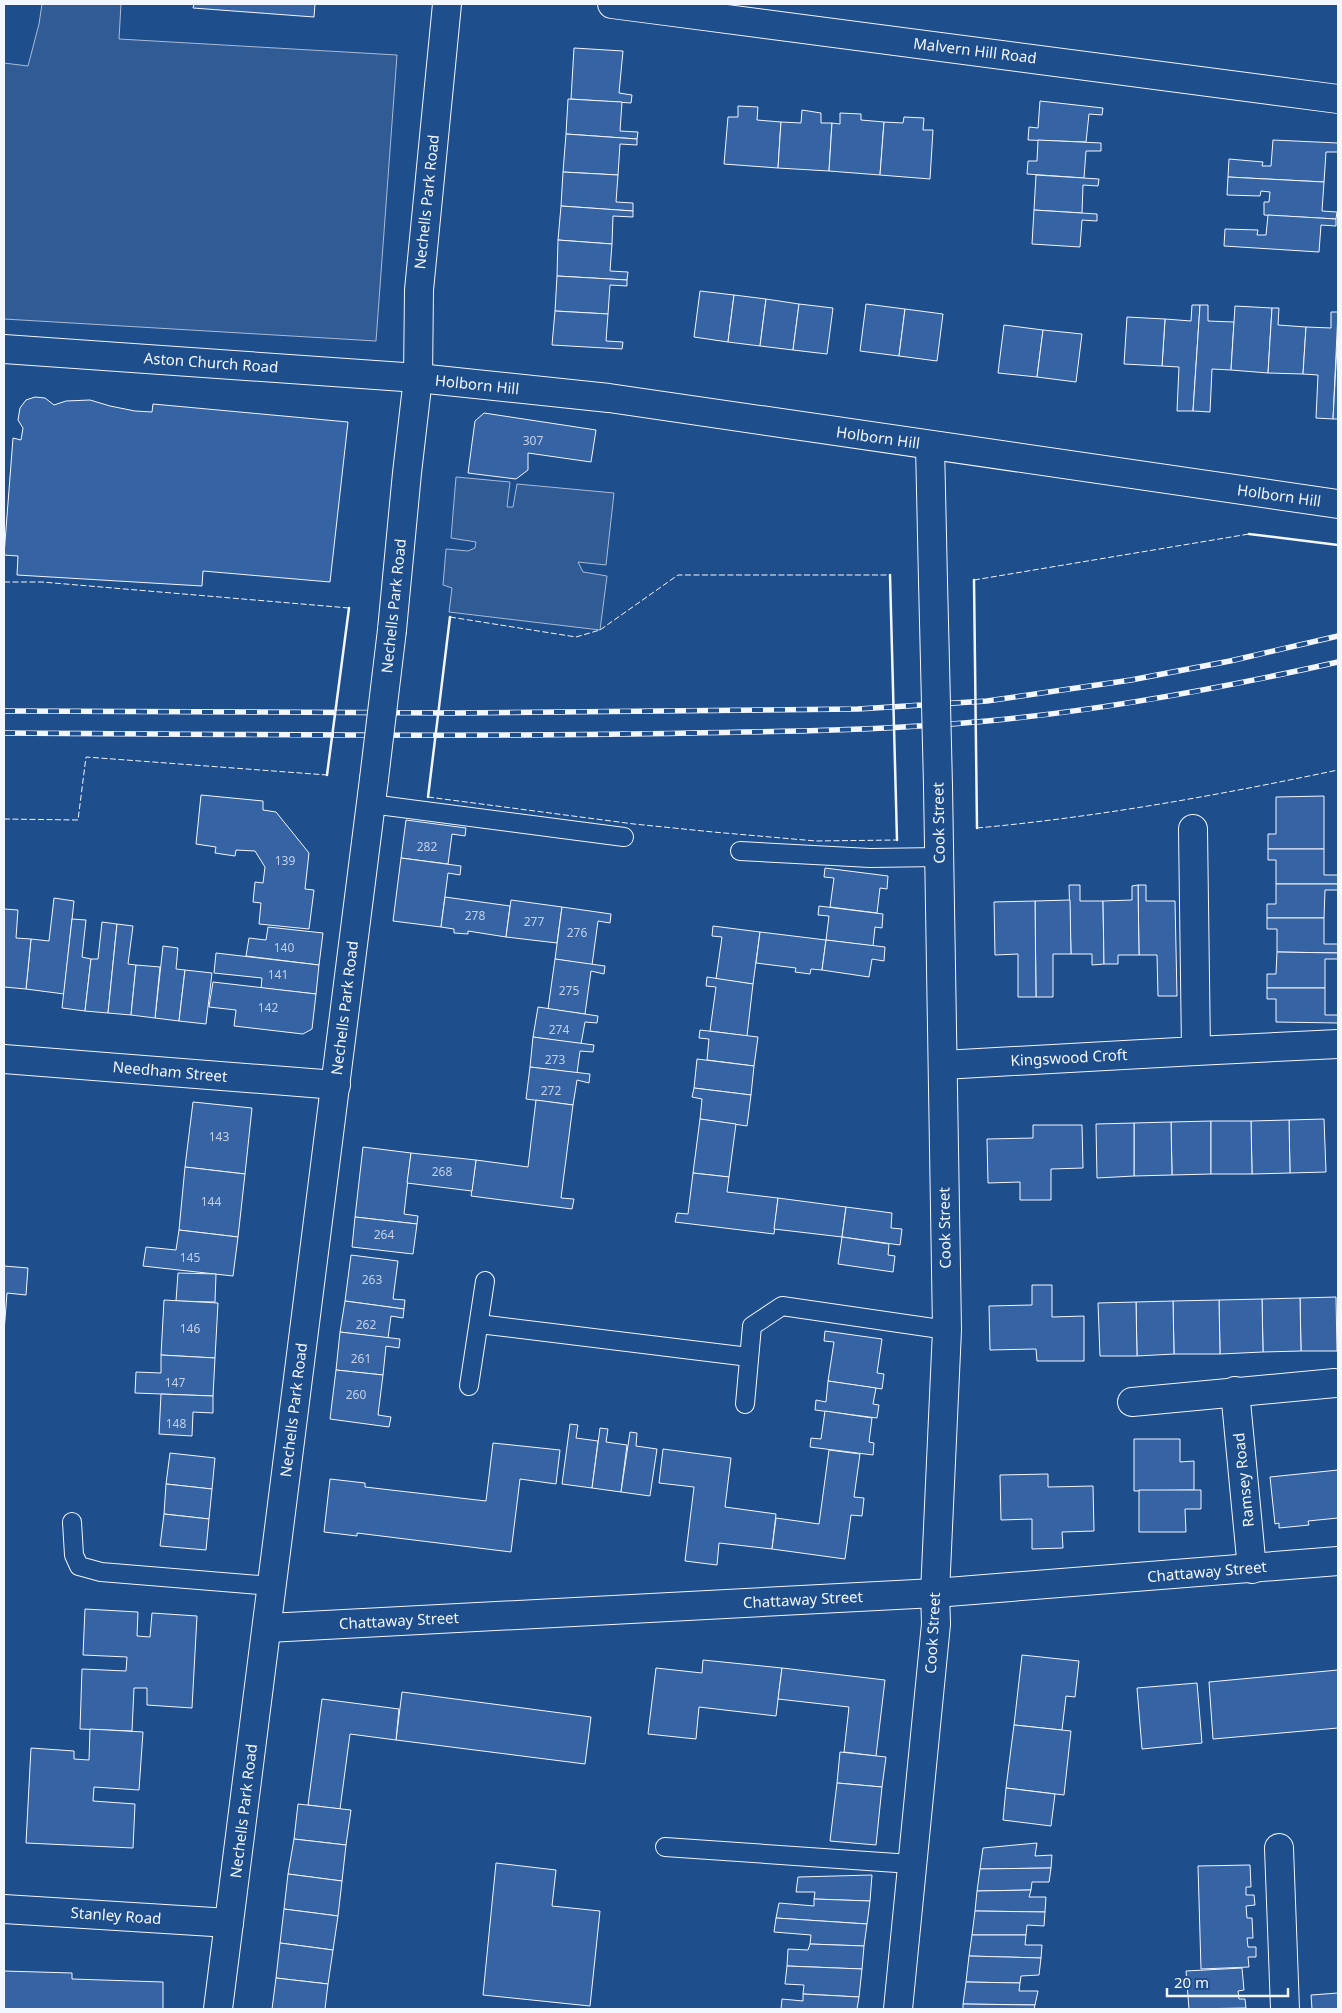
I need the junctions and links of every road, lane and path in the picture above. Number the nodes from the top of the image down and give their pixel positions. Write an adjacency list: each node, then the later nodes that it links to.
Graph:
1 (447, 4): 5 (street, Nechells Park Road)
2 (612, 4): 3 (street, Malvern Hill Road)
3 (1338, 99)
4 (4, 349): 5 (street, Aston Church Road)
5 (418, 378): 6 (street, Holborn Hill); 8 (street, Nechells Park Road, bridge)
6 (930, 446): 7 (street, Holborn Hill); 12 (street, Cook Street, bridge)
7 (1338, 504)
8 (373, 791): 10 (lane); 17 (street, Nechells Park Road)
9 (1193, 829): 14 (street)
10 (624, 837)
11 (740, 851): 12 (lane)
12 (939, 857): 16 (street, Cook Street)
13 (1338, 1044): 14 (street, Kingswood Croft)
14 (1196, 1051): 16 (street, Kingswood Croft)
15 (4, 1059): 17 (street, Needham Street)
16 (943, 1064): 20 (street, Cook Street)
17 (336, 1085): 30 (street, Nechells Park Road)
18 (485, 1281): 19 (lane)
19 (479, 1324): 21 (lane); 23 (lane)
20 (947, 1330): 21 (lane); 31 (street, Cook Street)
21 (749, 1357): 26 (lane)
22 (1335, 1383): 24 (street)
23 (469, 1386)
24 (1235, 1391): 25 (street); 29 (street, Ramsey Road)
25 (1132, 1402)
26 (745, 1404)
27 (72, 1522): 30 (lane)
28 (1338, 1561): 29 (street, Chattaway Street)
29 (1252, 1569): 31 (street, Chattaway Street)
30 (272, 1586): 32 (street, Nechells Park Road)
31 (935, 1593): 32 (street, Chattaway Street); 35 (street, Cook Street)
32 (268, 1628): 37 (street, Nechells Park Road)
33 (665, 1848): 35 (lane)
34 (1279, 1848): 40 (street)
35 (911, 1864): 39 (street, Cook Street)
36 (4, 1909): 37 (street, Stanley Road)
37 (229, 1923): 38 (street, Nechells Park Road)
38 (218, 2009)
39 (898, 2009)
40 (1285, 2009)

